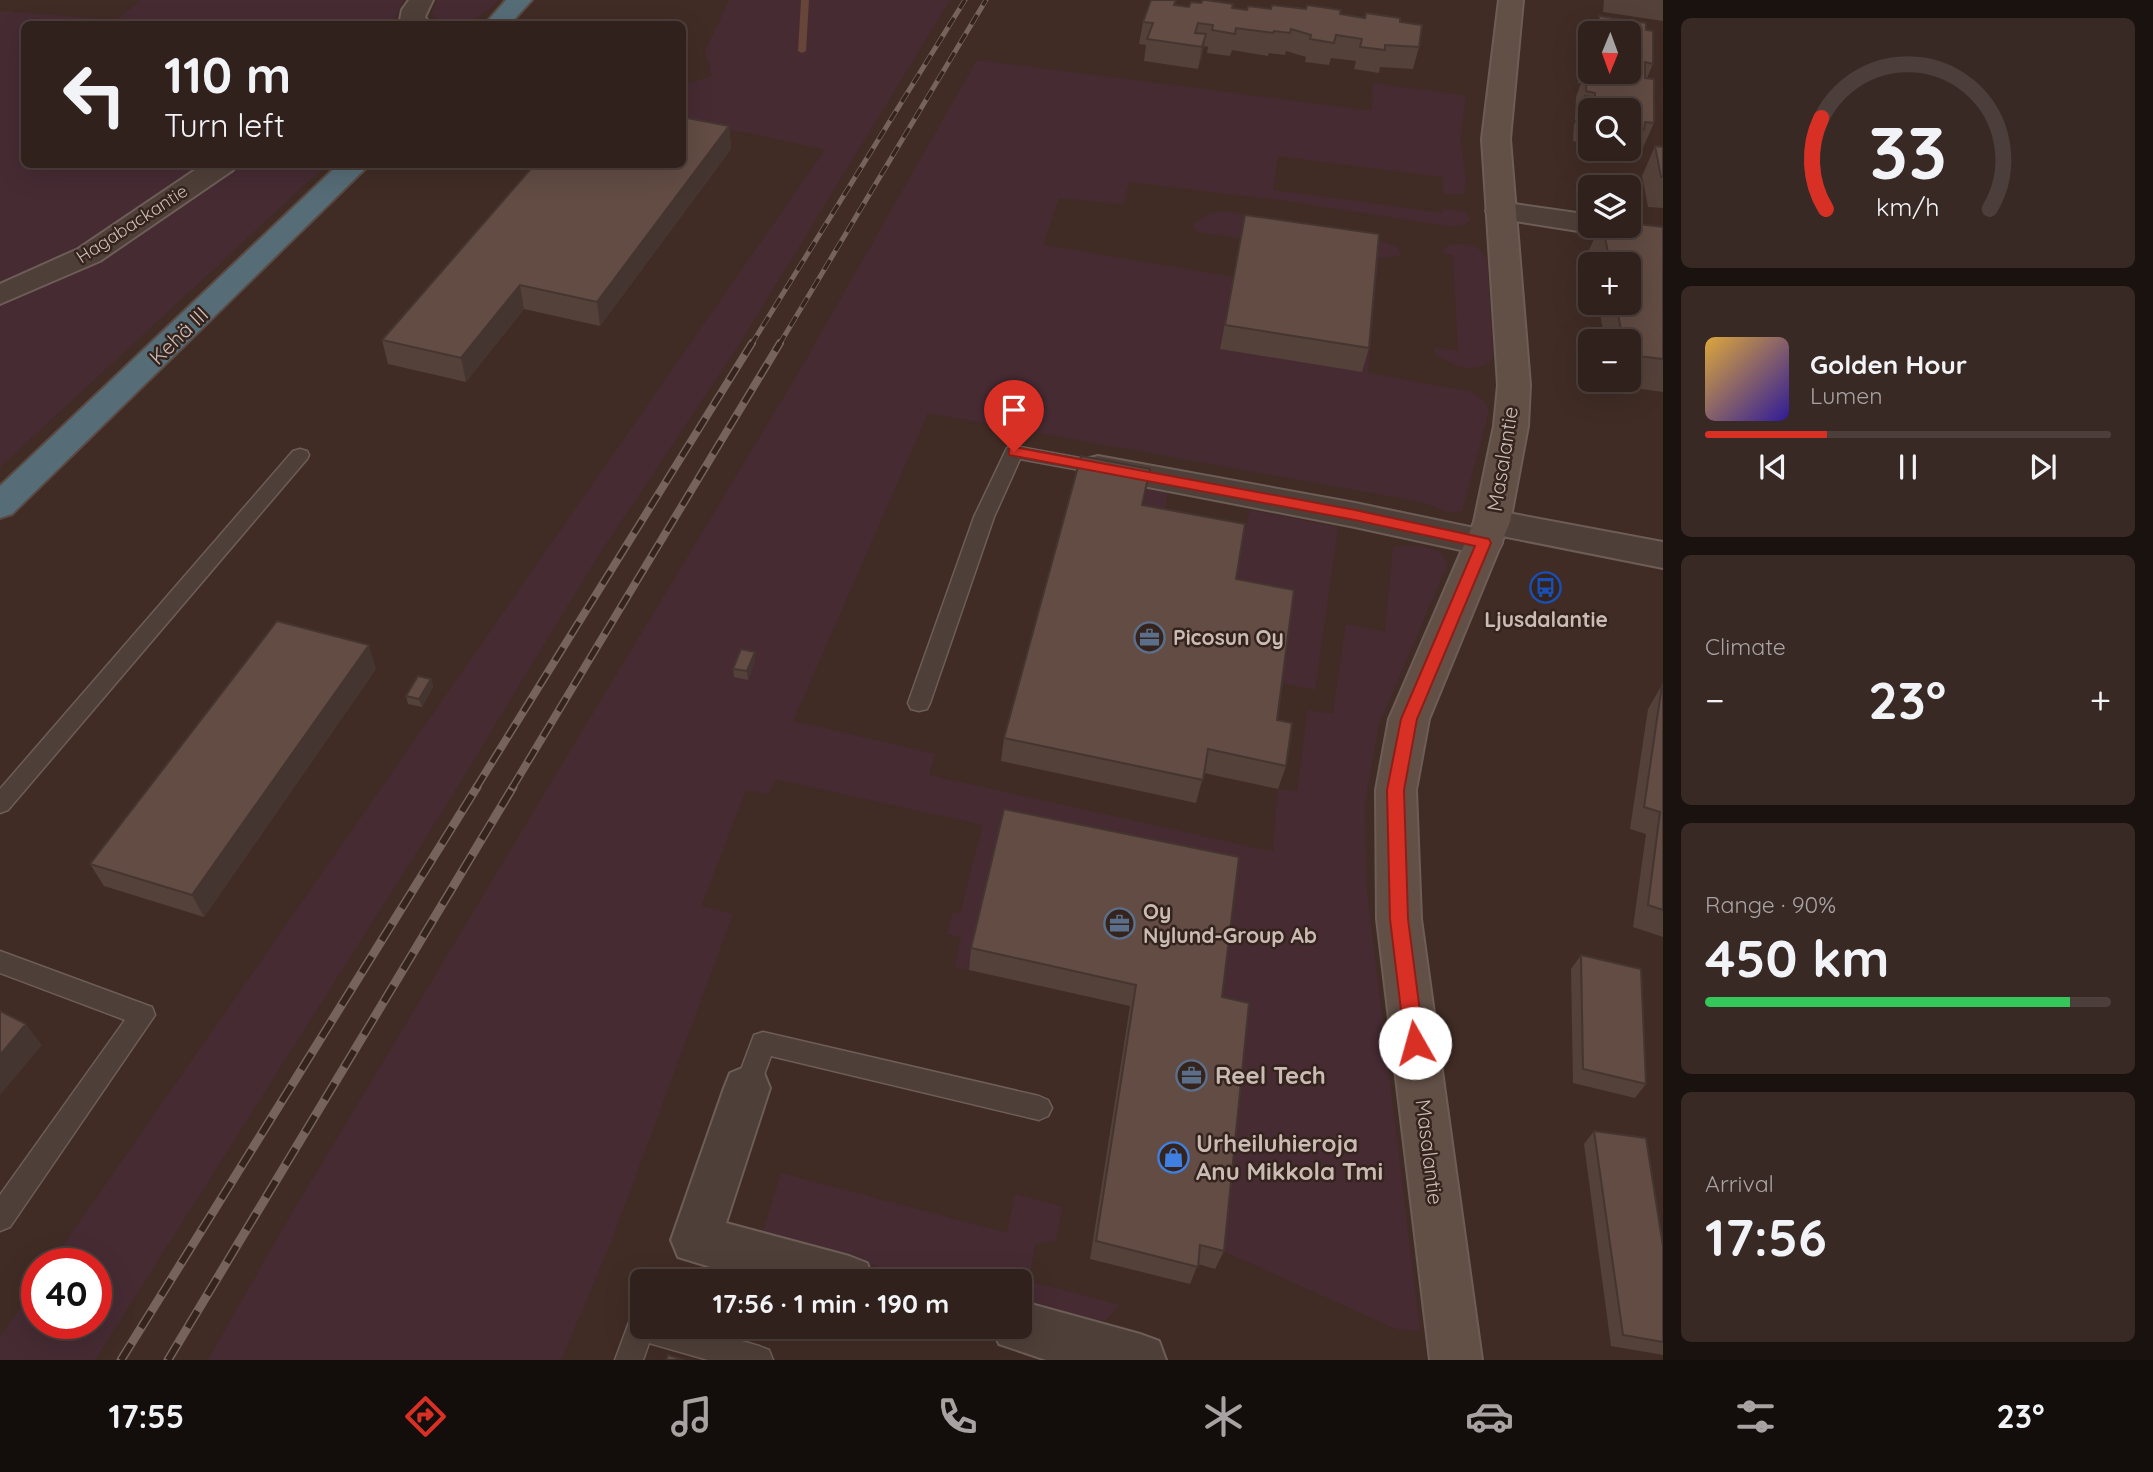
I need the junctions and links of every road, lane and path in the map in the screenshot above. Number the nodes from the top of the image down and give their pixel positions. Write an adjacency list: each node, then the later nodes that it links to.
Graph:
1 (421, 0): 4 (street)
2 (520, 0): 5 (highway)
3 (1511, 0): 8 (street, Masalantie)
4 (414, 21)
5 (500, 21)
6 (217, 168): 10 (street, Hagabackantie)
7 (352, 168): 13 (highway, Kehä III)
8 (1500, 211): 9 (street); 14 (street, Masalantie)
9 (1578, 222)
10 (0, 295)
11 (300, 455): 17 (lane)
12 (1096, 467): 14 (street); 16 (lane)
13 (0, 506)
14 (1488, 533): 15 (street); 27 (street, Masalantie)
15 (1663, 555)
16 (919, 703)
17 (0, 804)
18 (0, 962): 21 (lane)
19 (747, 1088): 20 (lane); 22 (street)
20 (1039, 1108)
21 (0, 1218)
22 (804, 1269)
23 (1032, 1330): 26 (street)
24 (629, 1360): 25 (lane)
25 (759, 1360)
26 (1140, 1360)
27 (1456, 1360)

